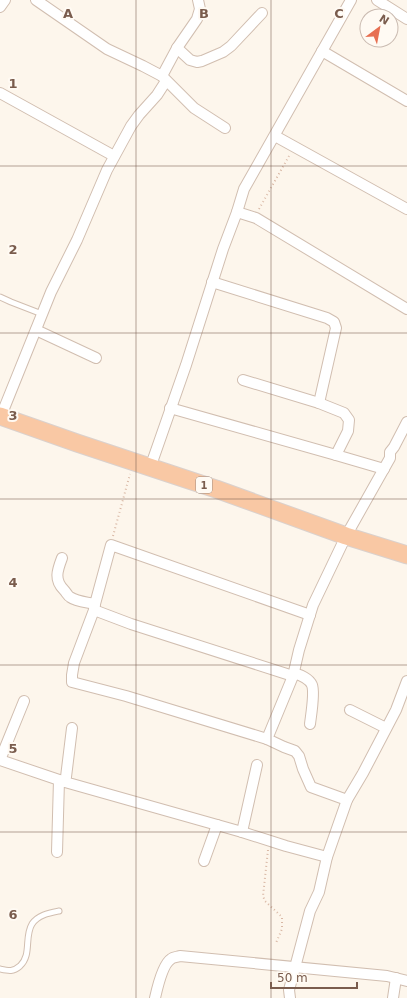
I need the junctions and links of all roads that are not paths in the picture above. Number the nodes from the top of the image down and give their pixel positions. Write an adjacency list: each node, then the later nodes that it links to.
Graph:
1 (5, 0): 6 (street)
2 (36, 0): 11 (street)
3 (198, 0): 9 (street)
4 (351, 0): 10 (street)
5 (377, 0): 8 (street)
6 (0, 7)
7 (262, 13): 9 (street)
8 (407, 18)
9 (177, 48): 11 (street)
10 (322, 51): 13 (street); 15 (street)
11 (164, 79): 14 (street); 16 (street)
12 (0, 93): 16 (street)
13 (407, 101)
14 (225, 128)
15 (275, 136): 17 (street); 18 (street)
16 (114, 156): 22 (street)
17 (407, 209)
18 (237, 212): 19 (street); 21 (street)
19 (212, 282): 26 (street); 27 (street)
20 (0, 297): 22 (lane)
21 (407, 309)
22 (42, 314): 23 (street)
23 (36, 330): 24 (street); 28 (street)
24 (96, 358)
25 (243, 380): 26 (street)
26 (319, 403): 30 (street)
27 (170, 408): 30 (street); 31 (street)
28 (1, 416): 31 (highway, 1)
29 (407, 422): 32 (street)
30 (336, 455): 32 (street)
31 (150, 468): 33 (highway, 1)
32 (384, 469): 33 (street)
33 (346, 536): 34 (highway, 1); 37 (street)
34 (407, 555)
35 (62, 558): 36 (street)
36 (94, 607): 37 (street); 38 (street); 45 (street)
37 (310, 615): 38 (street)
38 (293, 674): 42 (street); 45 (street)
39 (407, 681): 44 (street)
40 (24, 701): 47 (street)
41 (350, 710): 44 (street)
42 (310, 724)
43 (72, 728): 47 (street)
44 (386, 728): 48 (street)
45 (267, 739): 48 (street)
46 (257, 765): 50 (street)
47 (62, 781): 49 (street); 51 (street)
48 (347, 800): 52 (street)
49 (217, 825): 50 (street); 53 (street)
50 (242, 832): 52 (street)
51 (57, 852)
52 (327, 857): 55 (street)
53 (204, 861)
54 (59, 911): 56 (lane)
55 (295, 968): 57 (street); 59 (street); 60 (street)
56 (0, 969)
57 (396, 978): 58 (street); 61 (street)
58 (407, 981)
59 (155, 998)
60 (290, 998)
61 (393, 998)

